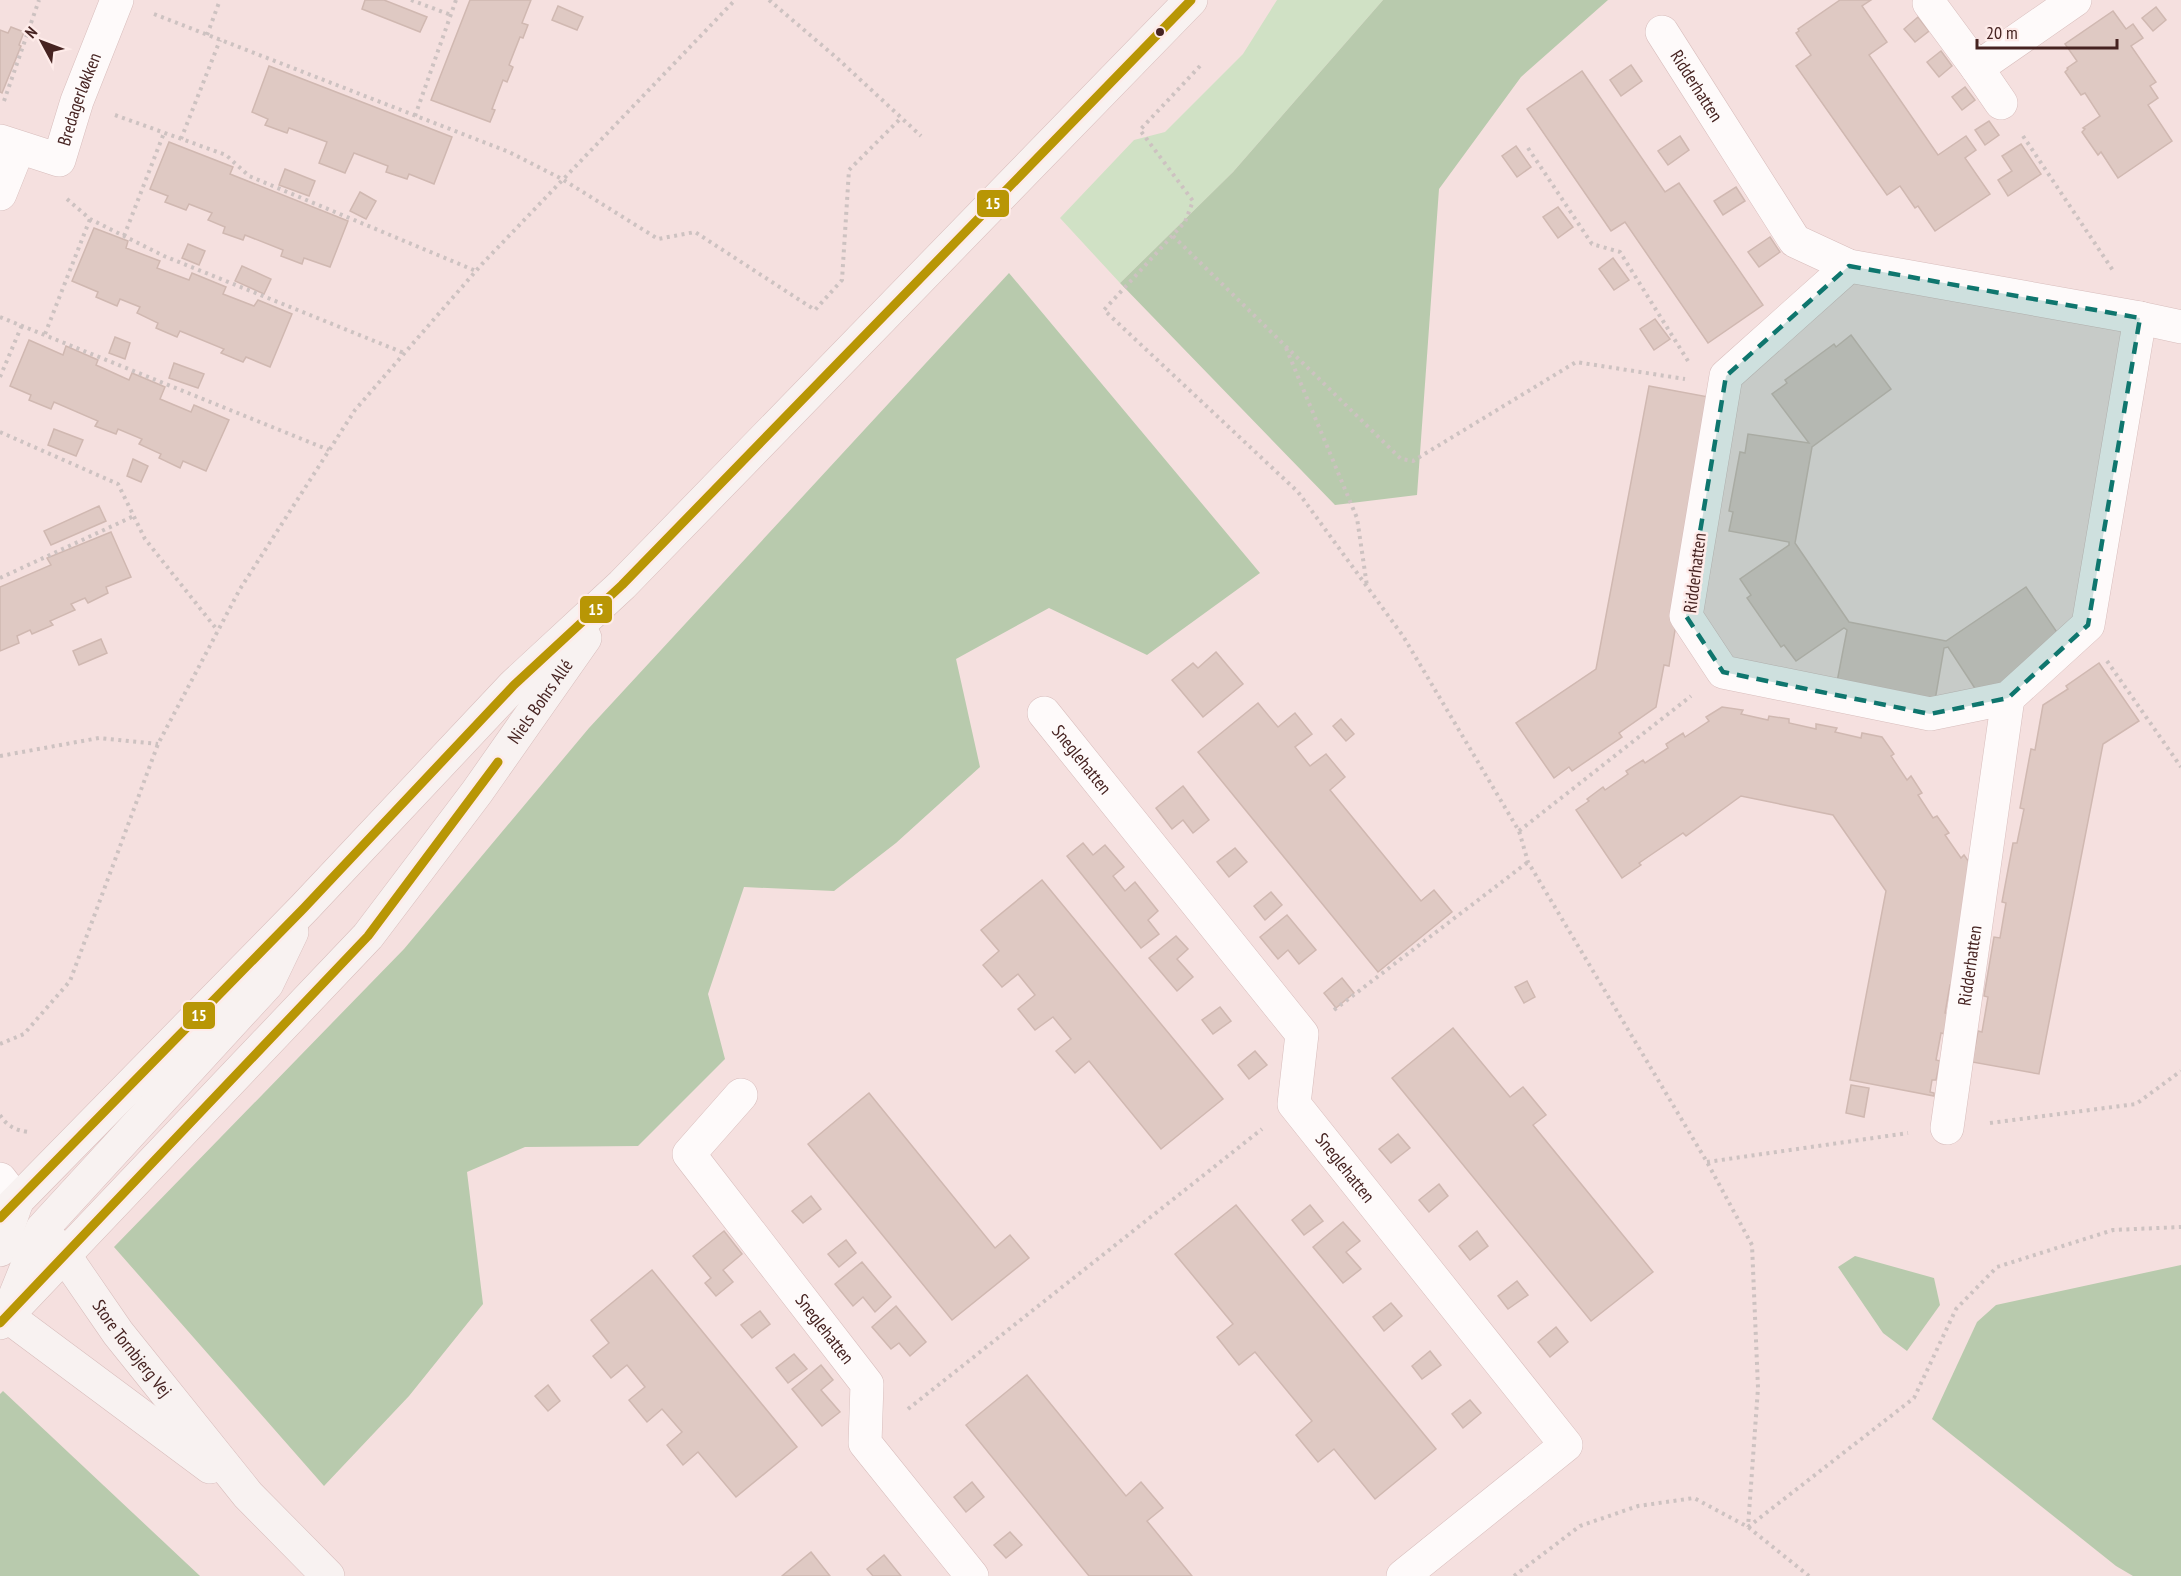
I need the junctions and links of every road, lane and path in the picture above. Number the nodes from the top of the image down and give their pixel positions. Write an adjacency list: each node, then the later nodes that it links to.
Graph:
1 (39, 0): 20 (path)
2 (117, 0): 18 (street, Bredagerløkken)
3 (220, 0): 14 (path)
4 (411, 0): 12 (path)
5 (456, 0): 12 (path)
6 (735, 0): 28 (path)
7 (769, 0): 22 (path)
8 (1191, 0): 48 (street, Niels Bohrs Allé)
9 (2075, 0): 17 (street)
10 (1929, 3): 17 (street)
11 (147, 12): 14 (path)
12 (451, 15): 21 (path)
13 (1662, 33): 33 (street, Ridderhatten)
14 (207, 35): 15 (path)
15 (220, 40): 21 (path); 25 (path)
16 (1200, 66): 32 (path)
17 (1977, 68): 19 (street)
18 (77, 101): 23 (path); 26 (street, Bredagerløkken)
19 (2001, 103): 36 (path)
20 (0, 112)
21 (415, 116): 28 (path)
22 (902, 118): 24 (path); 28 (path)
23 (164, 133): 25 (path); 31 (path)
24 (921, 136)
25 (181, 139): 34 (path)
26 (9, 145): 29 (street, Bredagerløkken)
27 (1527, 148): 43 (path)
28 (562, 179): 34 (path)
29 (3, 187): 30 (path)
30 (90, 219): 31 (path); 39 (path)
31 (124, 236): 41 (path)
32 (1173, 236): 40 (path); 49 (path)
33 (1849, 266): 36 (street, Ridderhatten); 43 (street, Ridderhatten)
34 (476, 271): 41 (path)
35 (0, 317): 37 (path)
36 (2143, 318): 38 (street, Ridderhatten); 50 (street)
37 (22, 325): 39 (path); 42 (path)
38 (2181, 327)
39 (45, 334): 45 (path)
40 (1285, 346): 43 (path); 49 (path)
41 (404, 353): 45 (path)
42 (0, 377)
43 (1713, 383): 52 (street, Ridderhatten)
44 (0, 432): 46 (path)
45 (329, 450): 51 (path)
46 (134, 516): 47 (path); 51 (path)
47 (0, 578)
48 (622, 585): 60 (street, Niels Bohrs Allé); 70 (street, Niels Bohrs Allé)
49 (1368, 587): 58 (path)
50 (2085, 628): 53 (street); 57 (path)
51 (218, 630): 55 (path)
52 (1723, 672): 53 (street); 58 (path)
53 (2008, 698): 65 (street, Ridderhatten)
54 (1044, 714): 61 (street, Sneglehatten)
55 (158, 744): 56 (path); 62 (path)
56 (0, 756)
57 (2181, 767)
58 (1519, 831): 59 (path)
59 (1528, 862): 61 (path); 74 (path)
60 (304, 908): 66 (street, Niels Bohrs Allé); 68 (street)
61 (1302, 1034): 64 (street)
62 (0, 1044)
63 (741, 1095): 72 (street, Sneglehatten)
64 (1294, 1104): 72 (path); 77 (street, Sneglehatten)
65 (1947, 1128)
66 (6, 1200): 68 (street, Store Tornbjerg Vej); 69 (street)
67 (2181, 1227): 74 (path)
68 (42, 1230): 70 (street, Store Tornbjerg Vej); 71 (street)
69 (0, 1250)
70 (65, 1256): 71 (street, Niels Bohrs Allé); 73 (street, Store Tornbjerg Vej)
71 (2, 1315): 73 (street, Store Tornbjerg Vej)
72 (865, 1443): 76 (street)
73 (248, 1495): 75 (street, Store Tornbjerg Vej)
74 (1748, 1527): 78 (path); 79 (path)
75 (328, 1576)
76 (972, 1576)
77 (1403, 1576)
78 (1514, 1576)
79 (1809, 1576)

